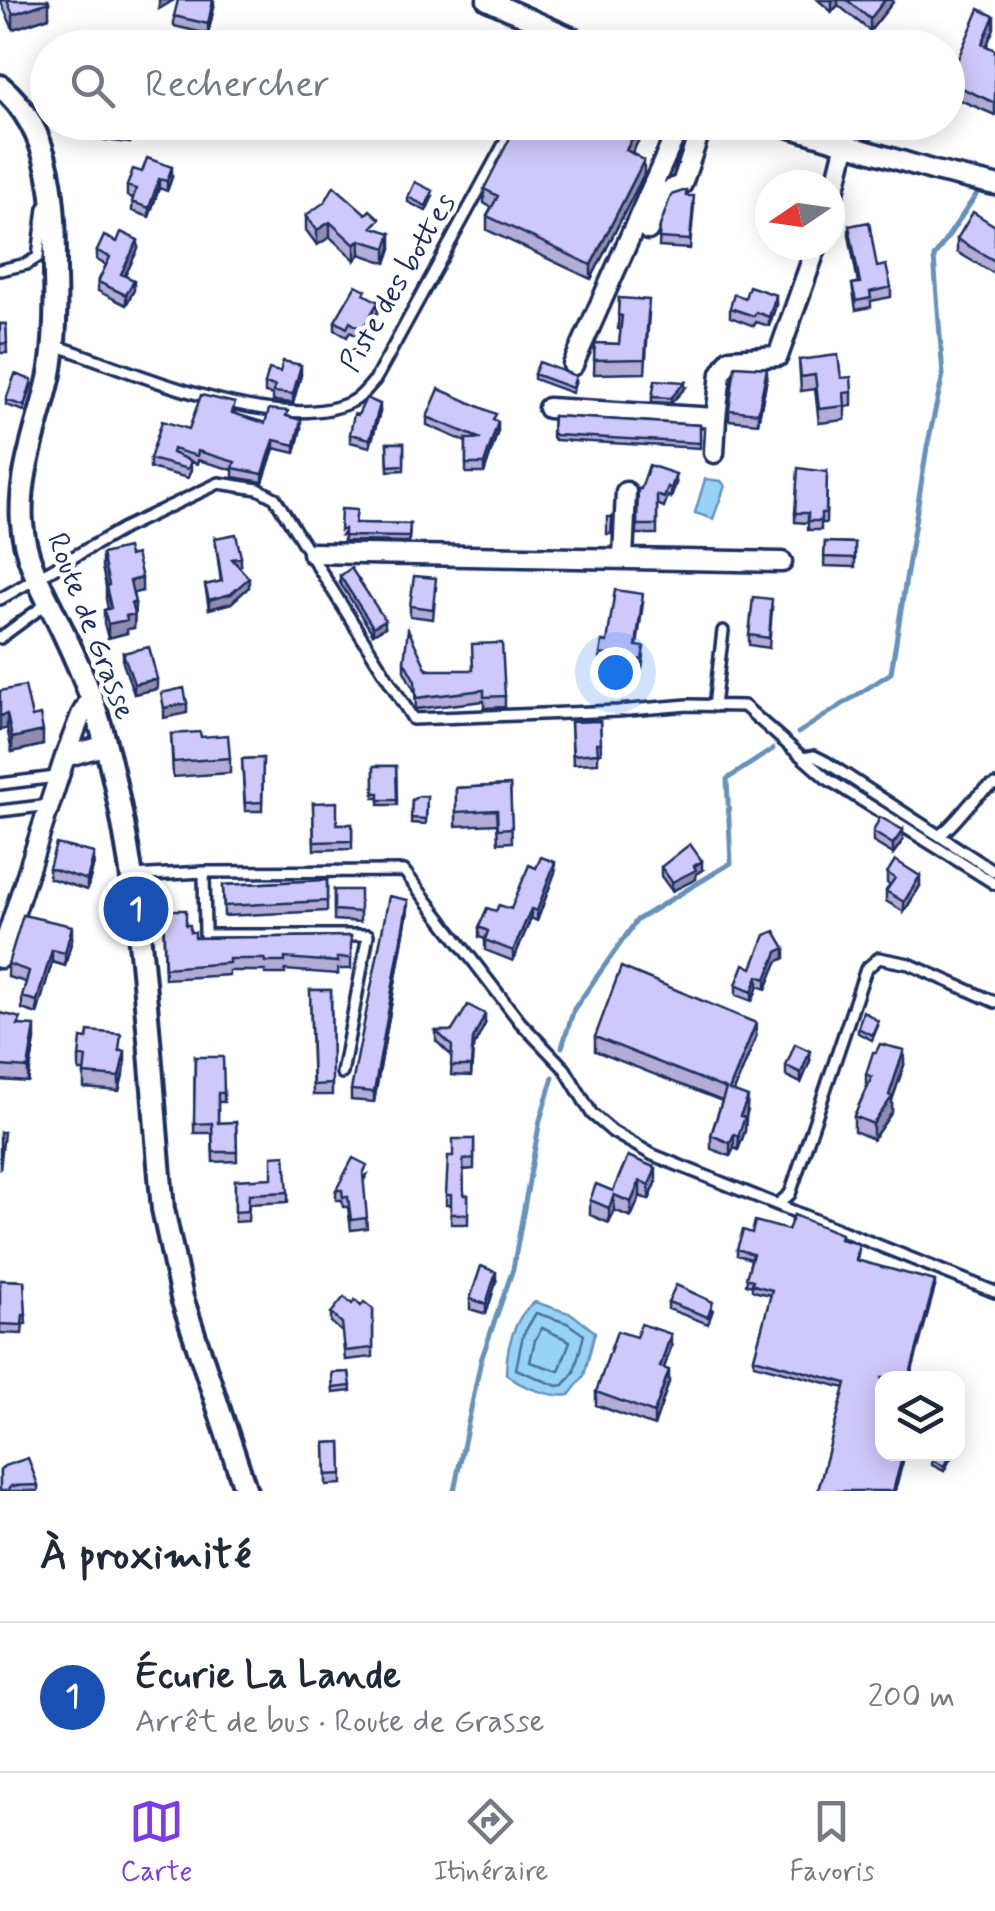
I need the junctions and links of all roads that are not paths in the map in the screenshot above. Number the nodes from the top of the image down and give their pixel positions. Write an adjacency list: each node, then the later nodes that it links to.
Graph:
1 (487, 0): 2 (street)
2 (542, 30)
3 (0, 86): 4 (street, Route de Grasse)
4 (30, 122)
5 (39, 140): 13 (street, Route de Grasse)
6 (506, 140): 17 (lane, Piste des bottes)
7 (673, 140): 18 (street)
8 (696, 140): 14 (street)
9 (835, 140): 10 (street)
10 (846, 143): 11 (street); 12 (street)
11 (839, 170)
12 (995, 185)
13 (52, 196): 16 (lane); 17 (street, Route de Grasse)
14 (648, 230)
15 (812, 260): 20 (street)
16 (0, 270)
17 (54, 346): 26 (street, Route de Grasse)
18 (573, 365)
19 (548, 408): 20 (street)
20 (716, 418): 21 (street)
21 (714, 453)
22 (626, 492): 24 (street)
23 (312, 554): 24 (street); 26 (lane); 32 (lane)
24 (623, 559): 25 (street)
25 (782, 562)
26 (36, 577): 27 (lane); 28 (street, Route de Grasse)
27 (0, 599)
28 (49, 602): 30 (lane); 31 (street, Route de Grasse)
29 (723, 631): 32 (lane)
30 (0, 638)
31 (92, 698): 33 (street, Route de Grasse); 34 (street)
32 (714, 706): 35 (lane)
33 (106, 745): 34 (street); 44 (street, Route de Grasse)
34 (65, 757): 36 (street)
35 (804, 758): 41 (lane); 45 (lane)
36 (59, 777): 37 (lane); 39 (street)
37 (0, 784)
38 (995, 785): 41 (lane)
39 (50, 805): 40 (lane); 46 (street)
40 (0, 811)
41 (941, 834): 43 (lane)
42 (204, 872): 44 (lane); 48 (lane); 49 (lane)
43 (995, 872)
44 (131, 876): 51 (street, Route de Grasse)
45 (995, 884)
46 (0, 958)
47 (995, 1002): 49 (lane)
48 (342, 1073)
49 (778, 1204): 50 (lane)
50 (995, 1292)
51 (246, 1491)

